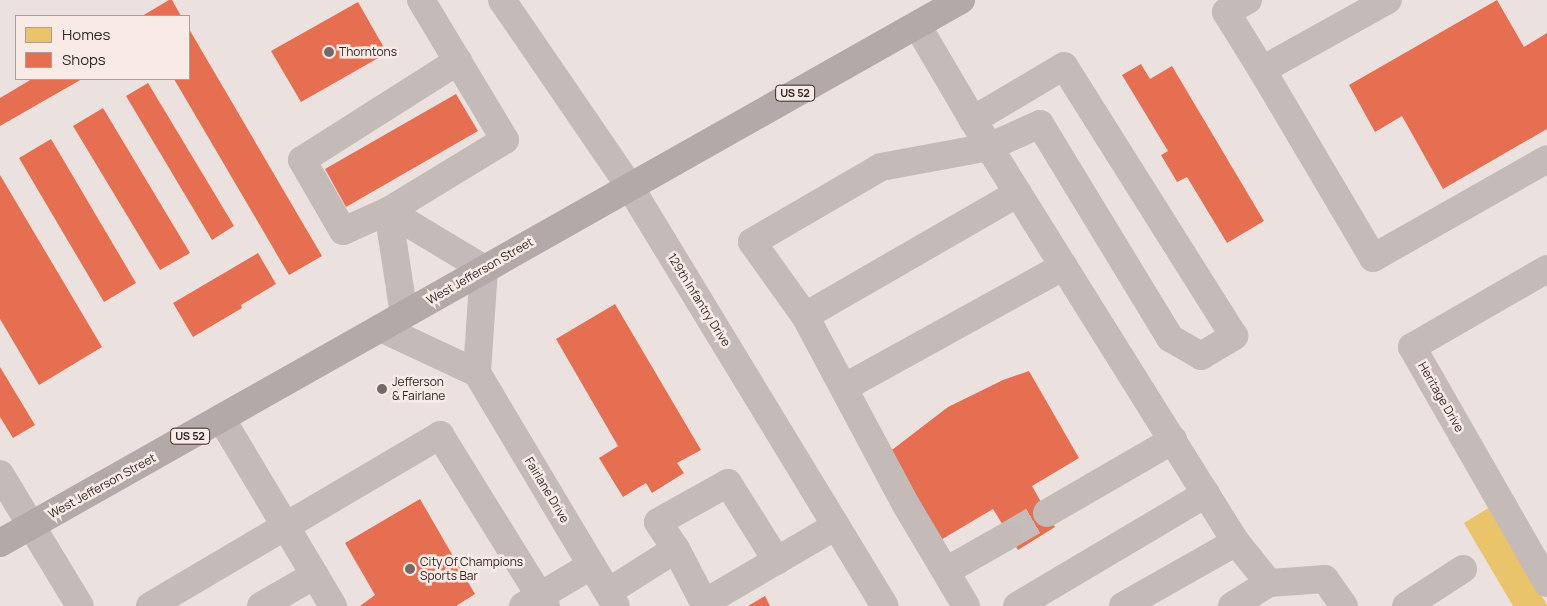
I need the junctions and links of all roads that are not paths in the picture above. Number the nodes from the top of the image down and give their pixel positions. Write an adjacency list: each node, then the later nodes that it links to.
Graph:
1 (421, 0): 7 (street)
2 (502, 0): 12 (street, 129th Infantry Drive)
3 (961, 0): 6 (main road, West Jefferson Street / US 52)
4 (1248, 0): 8 (street)
5 (1388, 0): 8 (street)
6 (917, 24): 9 (street); 12 (main road, West Jefferson Street / US 52)
7 (458, 61): 14 (street); 14 (street)
8 (1262, 70): 11 (street)
9 (973, 120): 10 (street); 10 (street)
10 (989, 147): 13 (street); 19 (street)
11 (1547, 159)
12 (630, 187): 16 (main road, West Jefferson Street / US 52); 30 (street, 129th Infantry Drive)
13 (1018, 193): 15 (street); 19 (street)
14 (388, 211): 16 (street); 18 (street)
15 (1064, 266): 22 (street); 24 (street)
16 (484, 269): 18 (main road, West Jefferson Street / US 52); 21 (street)
17 (1547, 269): 41 (street, Heritage Drive)
18 (404, 314): 20 (main road, West Jefferson Street / US 52)
19 (805, 316): 22 (street)
20 (381, 328): 21 (street); 23 (main road, West Jefferson Street / US 52)
21 (477, 373): 36 (street, Fairlane Drive)
22 (845, 387): 38 (street)
23 (221, 418): 28 (main road, West Jefferson Street / US 52); 29 (street)
24 (1172, 440): 26 (street); 27 (street)
25 (0, 474): 28 (street)
26 (1206, 494): 32 (street); 50 (street)
27 (1047, 513)
28 (30, 526): 33 (main road, West Jefferson Street / US 52); 44 (street)
29 (286, 526): 39 (street); 43 (street); 45 (street)
30 (836, 526): 35 (street); 48 (street, 129th Infantry Drive)
31 (1009, 535): 38 (street)
32 (1236, 542): 40 (street); 51 (street)
33 (0, 543)
34 (676, 549): 35 (street); 35 (street); 42 (street)
35 (777, 561)
36 (592, 565): 42 (street, Fairlane Drive); 43 (street)
37 (1463, 569): 54 (street)
38 (946, 571): 49 (street)
39 (315, 575): 46 (street); 47 (street)
40 (1269, 583): 52 (street); 53 (street)
41 (1547, 583)
42 (612, 599)
43 (536, 603)
44 (80, 606)
45 (150, 606)
46 (261, 606)
47 (333, 606)
48 (885, 606)
49 (966, 606)
50 (1017, 606)
51 (1122, 606)
52 (1232, 606)
53 (1344, 606)
54 (1406, 606)

